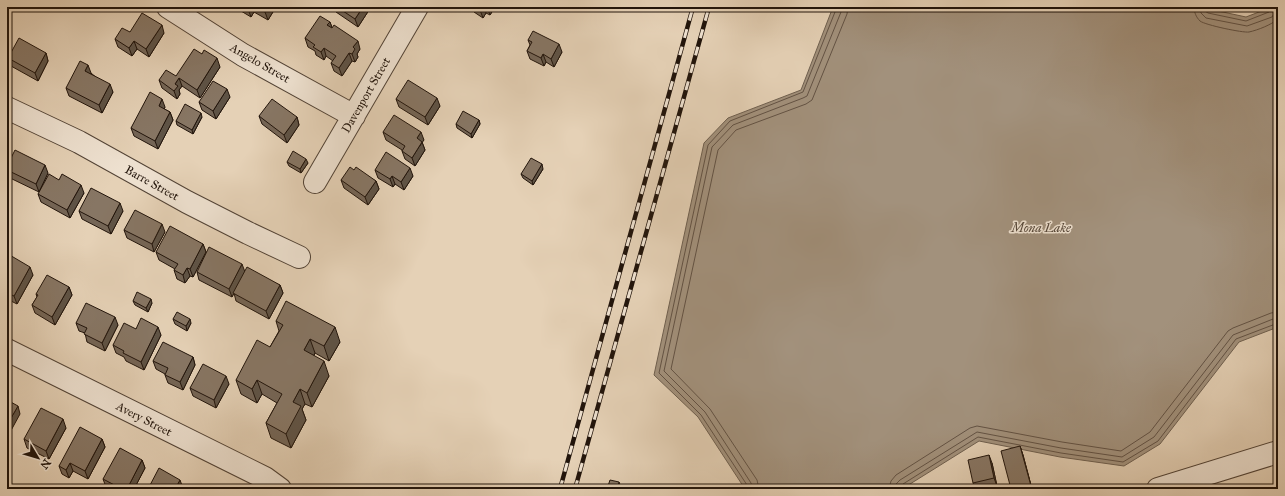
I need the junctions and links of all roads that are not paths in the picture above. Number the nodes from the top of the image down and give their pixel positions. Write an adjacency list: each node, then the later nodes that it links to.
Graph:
1 (168, 7): 4 (street, Angelo Street)
2 (417, 7): 4 (street, Davenport Street)
3 (7, 108): 6 (street, Barre Street)
4 (354, 116): 5 (street, Davenport Street)
5 (315, 182)
6 (299, 257)
7 (7, 350): 9 (street, Avery Street)
8 (1278, 452): 10 (street)
9 (280, 489)
10 (1158, 489)

